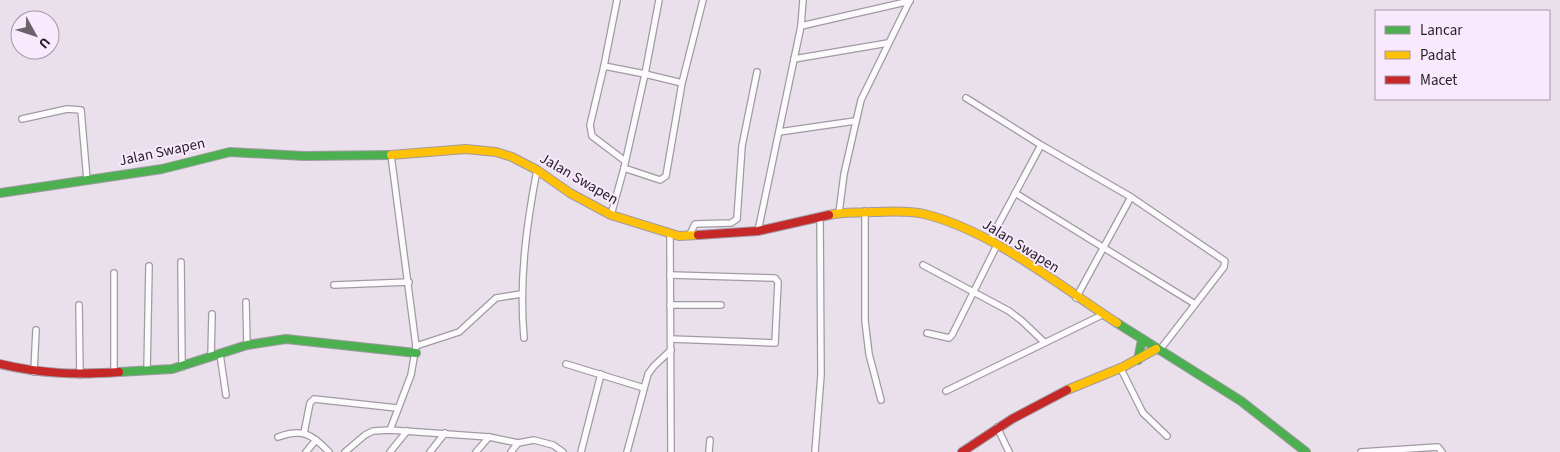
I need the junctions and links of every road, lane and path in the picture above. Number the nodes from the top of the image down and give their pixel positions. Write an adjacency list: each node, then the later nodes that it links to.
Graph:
1 (618, 0): 9 (street)
2 (659, 0): 11 (street)
3 (703, 0): 12 (street)
4 (803, 0): 6 (street)
5 (910, 0): 6 (street); 7 (street)
6 (802, 26): 8 (street)
7 (888, 43): 8 (street); 15 (street)
8 (794, 59): 16 (street)
9 (604, 66): 11 (street); 19 (street)
10 (757, 72): 31 (street)
11 (645, 74): 12 (street); 19 (street)
12 (682, 83): 19 (street)
13 (966, 98): 17 (street)
14 (22, 119): 21 (street)
15 (855, 121): 16 (street); 26 (street)
16 (779, 132): 29 (street)
17 (1041, 145): 23 (street); 24 (street)
18 (391, 156): 20 (main road, Jalan Swapen); 21 (main road, Jalan Swapen); 39 (street)
19 (624, 165): 27 (street)
20 (537, 170): 27 (main road, Jalan Swapen); 42 (street)
21 (87, 180): 22 (main road, Jalan Swapen)
22 (0, 193)
23 (1016, 193): 32 (street); 33 (street)
24 (1131, 197): 33 (street); 46 (street)
25 (865, 211): 26 (main road, Jalan Swapen); 32 (main road, Jalan Swapen); 76 (street)
26 (839, 213): 28 (main road, Jalan Swapen)
27 (611, 215): 30 (main road, Jalan Swapen)
28 (820, 217): 29 (main road, Jalan Swapen); 101 (street)
29 (758, 231): 31 (main road, Jalan Swapen)
30 (670, 234): 31 (main road, Jalan Swapen); 38 (street)
31 (689, 236)
32 (993, 243): 41 (street); 43 (main road, Jalan Swapen)
33 (1104, 247): 43 (street); 46 (street)
34 (181, 262): 66 (street)
35 (923, 265): 41 (street)
36 (149, 266): 68 (street)
37 (114, 273): 70 (street)
38 (670, 276): 45 (street); 54 (street)
39 (409, 282): 40 (street); 58 (street)
40 (334, 285)
41 (973, 292): 52 (street); 56 (street)
42 (522, 294): 53 (street); 58 (street)
43 (1076, 298): 50 (main road, Jalan Swapen)
44 (246, 302): 57 (street)
45 (670, 304): 48 (street); 54 (street)
46 (1195, 304): 60 (street)
47 (79, 305): 72 (street)
48 (721, 305)
49 (212, 314): 62 (street)
50 (1102, 315): 55 (main road, Jalan Swapen); 56 (street)
51 (36, 330): 69 (street)
52 (926, 333)
53 (524, 338)
54 (671, 339): 59 (street)
55 (1142, 340): 60 (main road, Jalan Swapen); 63 (main road)
56 (1044, 342): 74 (street)
57 (247, 345): 58 (main road); 61 (main road)
58 (416, 350): 77 (street)
59 (671, 350): 73 (street); 99 (street)
60 (1158, 350): 63 (main road); 104 (main road, Jalan Swapen)
61 (220, 354): 62 (main road); 75 (street)
62 (211, 357): 66 (main road)
63 (1138, 360): 67 (main road)
64 (0, 364): 69 (main road)
65 (566, 364): 71 (street)
66 (182, 367): 68 (main road)
67 (1121, 369): 78 (main road); 83 (street)
68 (147, 371): 70 (main road)
69 (34, 372): 72 (main road)
70 (114, 373): 72 (main road)
71 (601, 374): 73 (street); 97 (street)
72 (80, 375)
73 (644, 388): 98 (street)
74 (946, 391)
75 (226, 395)
76 (881, 400)
77 (397, 408): 79 (street); 81 (street)
78 (997, 427): 102 (main road); 103 (street)
79 (390, 430): 80 (street); 91 (street)
80 (407, 431): 82 (street); 92 (street)
81 (304, 433): 84 (street); 86 (street)
82 (446, 433): 85 (street); 93 (street)
83 (1167, 436)
84 (278, 437)
85 (489, 437): 88 (street); 94 (street)
86 (316, 440): 89 (street); 90 (street)
87 (710, 440): 100 (street)
88 (518, 443): 95 (street); 96 (street)
89 (306, 452)
90 (329, 452)
91 (345, 452)
92 (390, 452)
93 (430, 452)
94 (476, 452)
95 (511, 452)
96 (563, 452)
97 (581, 452)
98 (627, 452)
99 (671, 452)
100 (709, 452)
101 (815, 452)
102 (962, 452)
103 (1009, 452)
104 (1306, 452)
105 (1361, 452): 106 (street)
106 (1442, 452)

